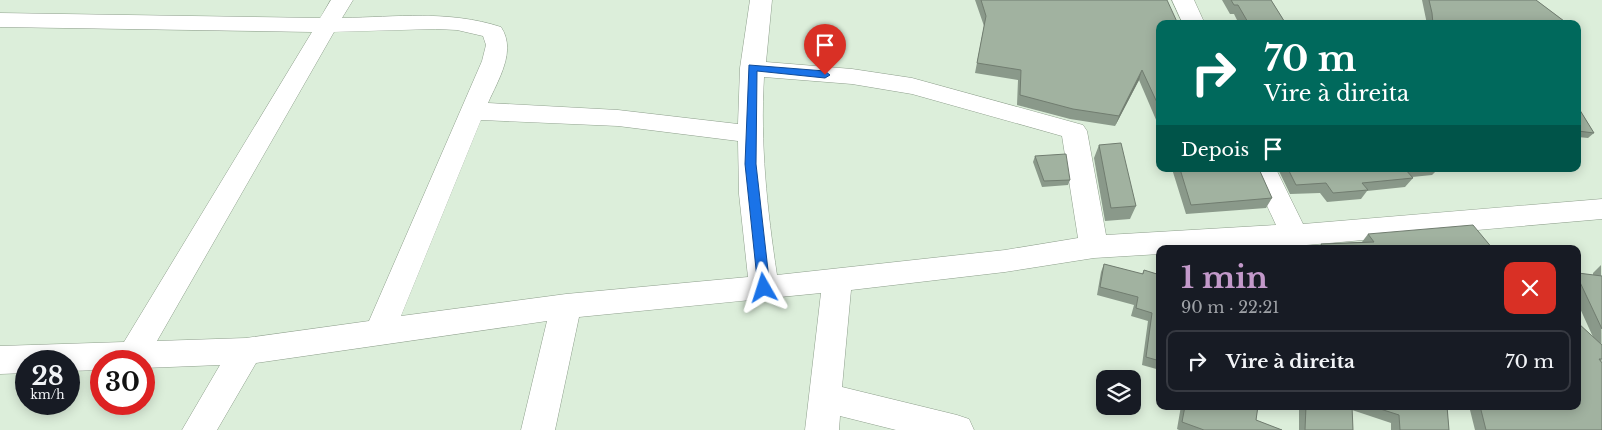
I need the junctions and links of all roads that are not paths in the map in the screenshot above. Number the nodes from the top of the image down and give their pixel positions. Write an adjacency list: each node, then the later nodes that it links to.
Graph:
1 (124, 0): 7 (street)
2 (342, 0): 8 (street)
3 (761, 0): 9 (street)
4 (1183, 0): 6 (street)
5 (0, 20): 7 (street)
6 (1192, 20)
7 (107, 21): 8 (street)
8 (328, 25): 10 (street); 20 (street)
9 (752, 68): 11 (street); 15 (street)
10 (472, 111): 11 (street); 19 (street)
11 (750, 134): 17 (street)
12 (1264, 172): 14 (street)
13 (1602, 209): 14 (street)
14 (1294, 235): 15 (street)
15 (1094, 248): 16 (street)
16 (838, 279): 17 (street); 25 (street)
17 (764, 288): 18 (street)
18 (566, 306): 19 (street); 27 (street)
19 (380, 332): 21 (street)
20 (135, 350)
21 (246, 351): 22 (street); 26 (street)
22 (155, 355)
23 (90, 357): 24 (street)
24 (0, 360)
25 (826, 398): 28 (street); 29 (street)
26 (199, 430)
27 (538, 430)
28 (822, 430)
29 (957, 430)

